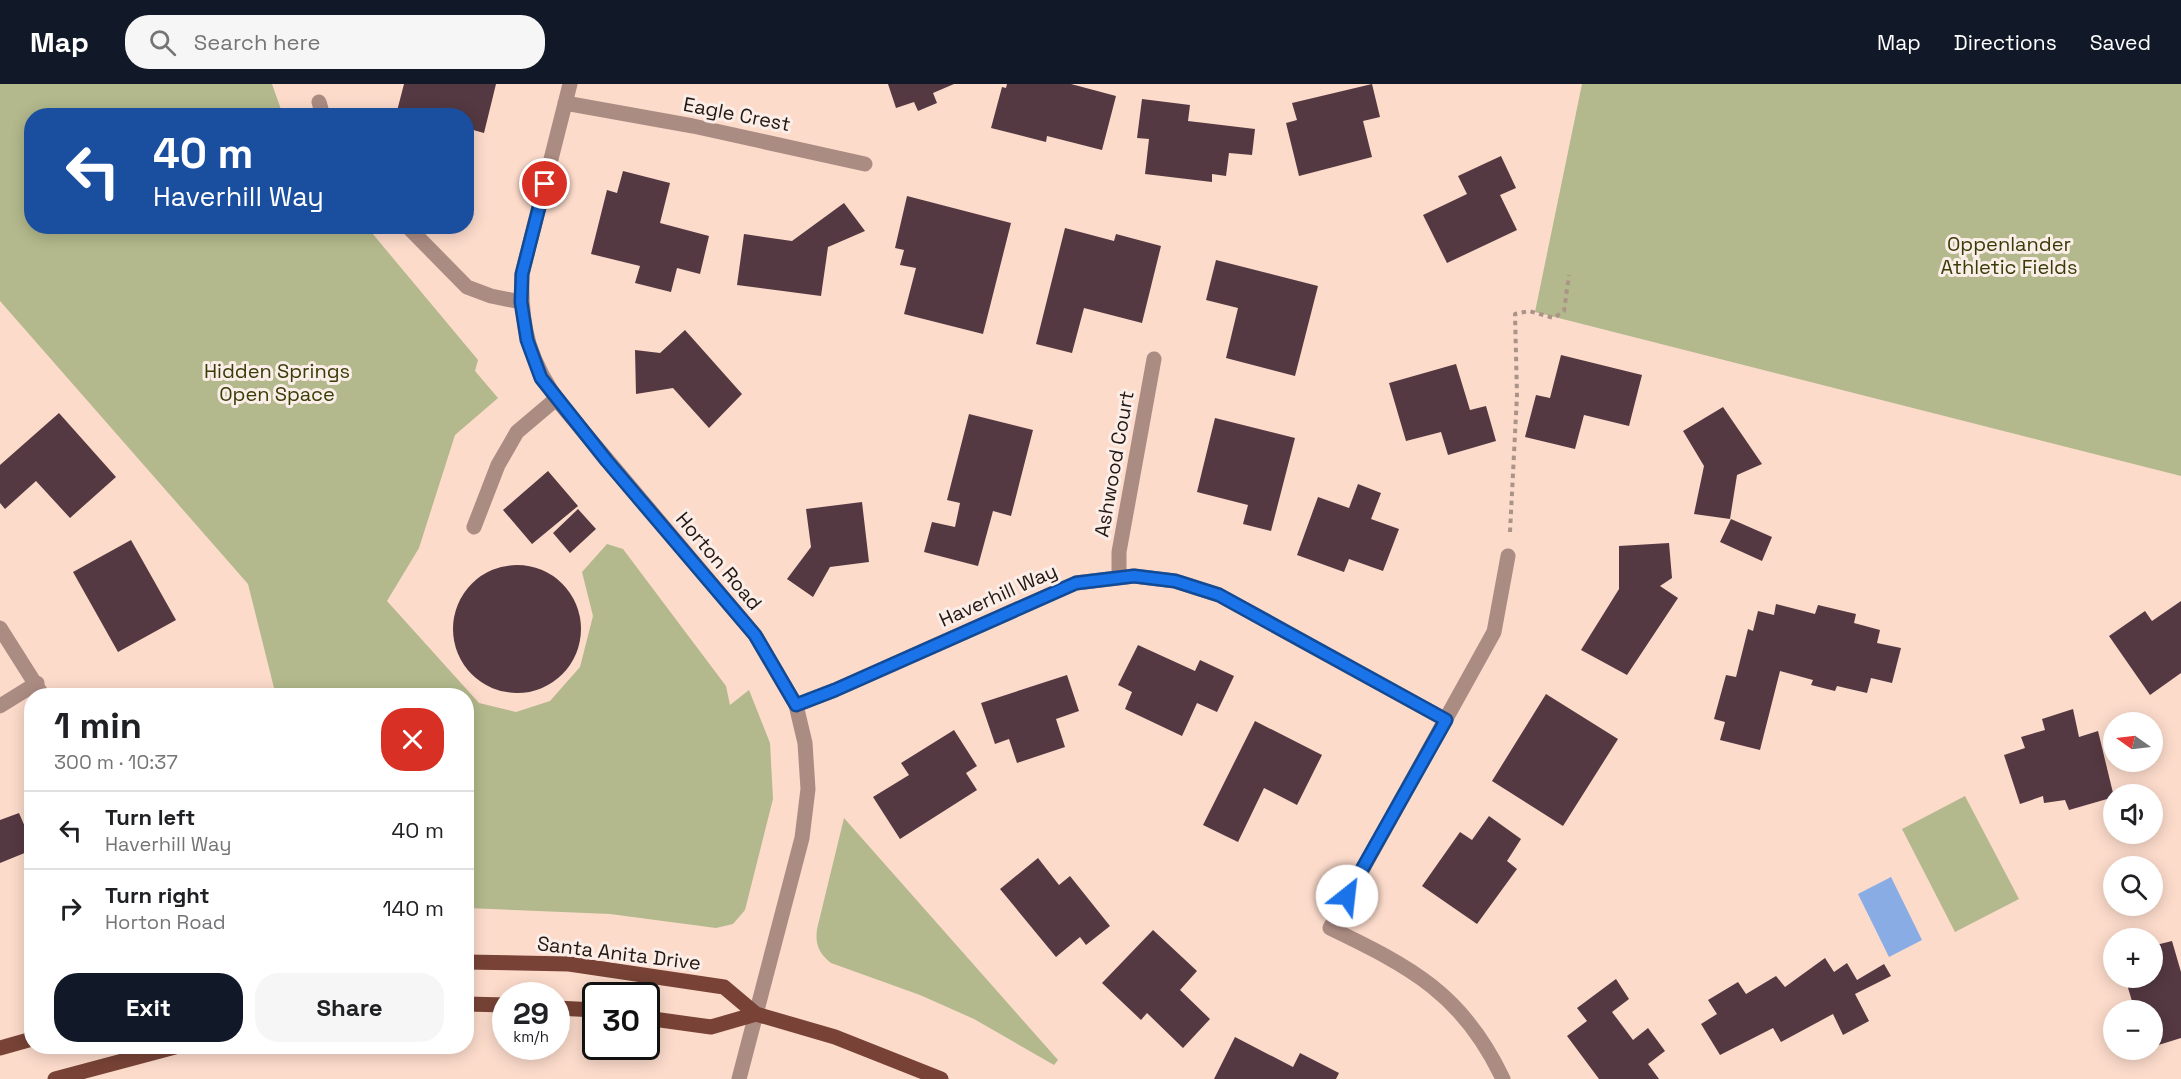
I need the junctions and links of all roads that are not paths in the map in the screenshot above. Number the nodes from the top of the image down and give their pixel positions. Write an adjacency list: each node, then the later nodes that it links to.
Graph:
1 (570, 84): 2 (street, Horton Road)
2 (566, 103): 3 (street, Eagle Crest); 5 (street, Horton Road)
3 (865, 165)
4 (415, 234): 5 (street)
5 (521, 302): 7 (street, Horton Road)
6 (1154, 359): 10 (street, Ashwood Court)
7 (556, 399): 8 (street); 14 (street, Horton Road)
8 (474, 527)
9 (1508, 556): 16 (street)
10 (1119, 578): 14 (street, Haverhill Way); 16 (street, Haverhill Way)
11 (0, 628): 12 (street)
12 (39, 688)
13 (24, 696): 15 (street)
14 (796, 705): 20 (street, Horton Road)
15 (0, 706)
16 (1446, 720): 28 (street)
17 (474, 962): 20 (main road, Santa Anita Drive)
18 (474, 1004): 19 (main road)
19 (492, 1005)
20 (756, 1014): 21 (main road); 26 (street, Horton Road); 27 (main road, Santa Anita Drive)
21 (660, 1020)
22 (24, 1042): 23 (main road)
23 (0, 1048)
24 (149, 1054): 25 (main road)
25 (55, 1079)
26 (739, 1079)
27 (941, 1079)
28 (1503, 1079)

